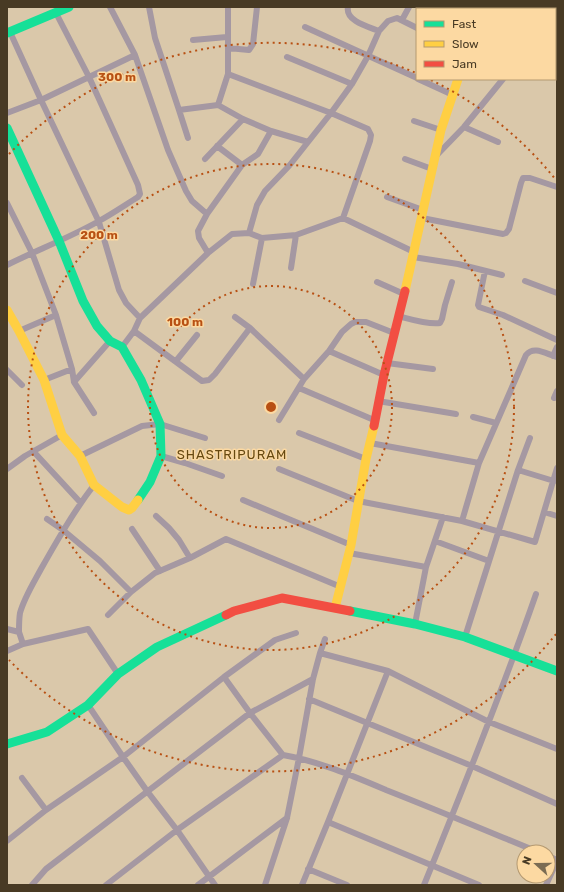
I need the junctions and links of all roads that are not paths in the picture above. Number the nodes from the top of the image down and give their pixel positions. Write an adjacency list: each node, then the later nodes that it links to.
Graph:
1 (69, 7): 8 (street)
2 (110, 7): 17 (street)
3 (149, 7): 30 (street)
4 (228, 7): 14 (street)
5 (256, 7): 16 (street)
6 (348, 7): 12 (street)
7 (409, 7): 9 (street)
8 (56, 13): 13 (street); 21 (street)
9 (402, 20): 11 (street); 12 (street)
10 (305, 27): 18 (street)
11 (416, 27)
12 (379, 31): 18 (street)
13 (8, 32): 28 (street)
14 (227, 37): 15 (street); 16 (street)
15 (193, 40)
16 (228, 48): 20 (street)
17 (136, 55): 21 (street); 51 (street)
18 (368, 56): 22 (street); 26 (street)
19 (287, 58): 26 (street)
20 (228, 74): 29 (street); 32 (street)
21 (89, 77): 28 (street); 54 (street)
22 (416, 78)
23 (420, 80): 27 (street)
24 (458, 80): 27 (street)
25 (500, 80): 35 (street)
26 (352, 84): 32 (street)
27 (453, 95): 37 (street)
28 (41, 100): 31 (street); 54 (street)
29 (218, 105): 30 (street); 33 (street)
30 (179, 110): 39 (street)
31 (7, 113)
32 (331, 113): 40 (street); 53 (street)
33 (243, 119): 38 (street); 42 (street)
34 (414, 121): 37 (street)
35 (464, 127): 41 (street); 43 (street)
36 (7, 128): 58 (street)
37 (441, 130): 43 (street)
38 (271, 131): 40 (street); 46 (street)
39 (188, 138)
40 (308, 142): 55 (street)
41 (498, 142)
42 (217, 146): 44 (street); 46 (street)
43 (435, 157): 47 (street)
44 (205, 159)
45 (405, 159): 47 (street)
46 (242, 165): 51 (street)
47 (432, 169): 52 (street)
48 (557, 187): 52 (street)
49 (387, 197): 52 (street)
50 (7, 203): 59 (street)
51 (207, 214): 60 (street)
52 (423, 214): 61 (street)
53 (343, 218): 56 (street); 61 (street)
54 (99, 222): 58 (street); 76 (street)
55 (249, 233): 57 (street); 60 (street)
56 (296, 235): 57 (street); 63 (street)
57 (262, 238): 69 (street)
58 (59, 241): 59 (street); 83 (street)
59 (32, 253): 62 (street); 73 (street)
60 (208, 253): 76 (street)
61 (413, 255): 64 (street); 71 (street)
62 (7, 265)
63 (291, 268)
64 (485, 271): 65 (street); 82 (street)
65 (502, 275)
66 (525, 281): 70 (street)
67 (377, 282): 71 (street)
68 (452, 282): 74 (street)
69 (253, 284)
70 (557, 293)
71 (404, 294): 74 (street)
72 (7, 310): 78 (street)
73 (56, 315): 78 (street); 90 (street)
74 (398, 316): 80 (street)
75 (235, 317): 77 (street)
76 (140, 318): 79 (street)
77 (250, 328): 88 (street); 94 (street)
78 (19, 330): 95 (street)
79 (134, 331): 84 (street); 88 (street)
80 (394, 333): 86 (street); 89 (street)
81 (198, 335): 88 (street)
82 (557, 340)
83 (110, 341): 84 (street); 96 (street)
84 (122, 347): 108 (street)
85 (557, 347): 87 (street)
86 (329, 351): 93 (street); 94 (street)
87 (555, 356): 107 (street)
88 (176, 361)
89 (387, 363): 91 (street); 93 (street)
90 (72, 369): 95 (street); 96 (street)
91 (433, 369)
92 (7, 370): 97 (street)
93 (384, 375): 101 (street)
94 (304, 379): 98 (street)
95 (44, 380): 110 (street)
96 (74, 382): 102 (street)
97 (22, 385)
98 (299, 388): 105 (street); 106 (street)
99 (557, 391): 100 (street)
100 (554, 398)
101 (378, 401): 103 (street); 106 (street)
102 (94, 413)
103 (456, 414)
104 (473, 417): 107 (street)
105 (279, 420)
106 (374, 420): 113 (street)
107 (496, 423): 118 (street)
108 (160, 424): 111 (street); 115 (street); 116 (street)
109 (299, 433): 117 (street)
110 (62, 435): 114 (street); 115 (street)
111 (205, 438)
112 (530, 438): 122 (street)
113 (370, 443): 117 (street); 118 (street)
114 (33, 451): 120 (street); 128 (street)
115 (80, 456): 125 (street)
116 (161, 456): 123 (street); 125 (street)
117 (366, 459): 127 (street)
118 (479, 463): 134 (street)
119 (557, 468): 124 (street)
120 (7, 469)
121 (279, 469): 127 (street)
122 (518, 470): 124 (street); 137 (street)
123 (222, 476)
124 (554, 481): 129 (street)
125 (94, 484): 128 (street)
126 (243, 500): 139 (street)
127 (358, 501): 132 (street); 139 (street)
128 (80, 502): 135 (street)
129 (544, 512): 131 (street); 137 (street)
130 (156, 516): 140 (street)
131 (557, 516)
132 (443, 517): 134 (street); 138 (street)
133 (46, 519): 135 (street)
134 (462, 521): 137 (street)
135 (63, 530): 145 (street); 151 (street)
136 (132, 530): 143 (street)
137 (499, 531): 141 (street)
138 (435, 541): 141 (street); 142 (street)
139 (350, 549): 142 (street); 144 (street)
140 (190, 558): 143 (street); 144 (street)
141 (489, 561): 153 (street)
142 (426, 567): 149 (street)
143 (160, 571): 145 (street)
144 (341, 587): 147 (street)
145 (131, 592): 148 (street)
146 (536, 594): 158 (street)
147 (335, 608): 149 (street); 161 (street)
148 (108, 615)
149 (415, 624): 153 (street)
150 (7, 629): 151 (street)
151 (19, 632): 155 (street)
152 (296, 633): 162 (street)
153 (465, 637): 158 (street)
154 (325, 638): 157 (street)
155 (23, 644): 156 (street); 161 (street)
156 (7, 651)
157 (320, 654): 159 (street); 163 (street)
158 (515, 655): 160 (street); 167 (street)
159 (388, 671): 167 (street); 168 (street)
160 (557, 671)
161 (118, 674): 165 (street)
162 (224, 677): 166 (street); 172 (street)
163 (313, 679): 164 (street); 166 (street)
164 (309, 699): 168 (street); 173 (street)
165 (88, 704): 169 (street); 172 (street)
166 (250, 713): 171 (street); 177 (street)
167 (489, 722): 170 (street); 174 (street)
168 (366, 724): 174 (street); 175 (street)
169 (7, 744)
170 (557, 749)
171 (283, 755): 173 (street); 183 (street)
172 (122, 756): 177 (street); 179 (street)
173 (299, 758): 175 (street); 181 (street)
174 (472, 766): 178 (street); 180 (street)
175 (347, 774): 180 (street); 182 (street)
176 (22, 778): 179 (street)
177 (147, 791): 183 (street); 190 (street)
178 (557, 804)
179 (46, 810): 184 (street)
180 (452, 816): 185 (street); 187 (street)
181 (287, 818): 189 (street); 194 (street)
182 (328, 822): 187 (street); 188 (street)
183 (177, 830): 189 (street); 191 (street)
184 (7, 841)
185 (519, 844)
186 (557, 861): 199 (street)
187 (432, 866): 197 (street); 198 (street)
188 (308, 869): 195 (street); 196 (street)
189 (208, 876): 192 (street); 193 (street)
190 (32, 885)
191 (106, 885)
192 (198, 885)
193 (215, 885)
194 (265, 885)
195 (302, 885)
196 (347, 885)
197 (424, 885)
198 (478, 885)
199 (546, 885)

